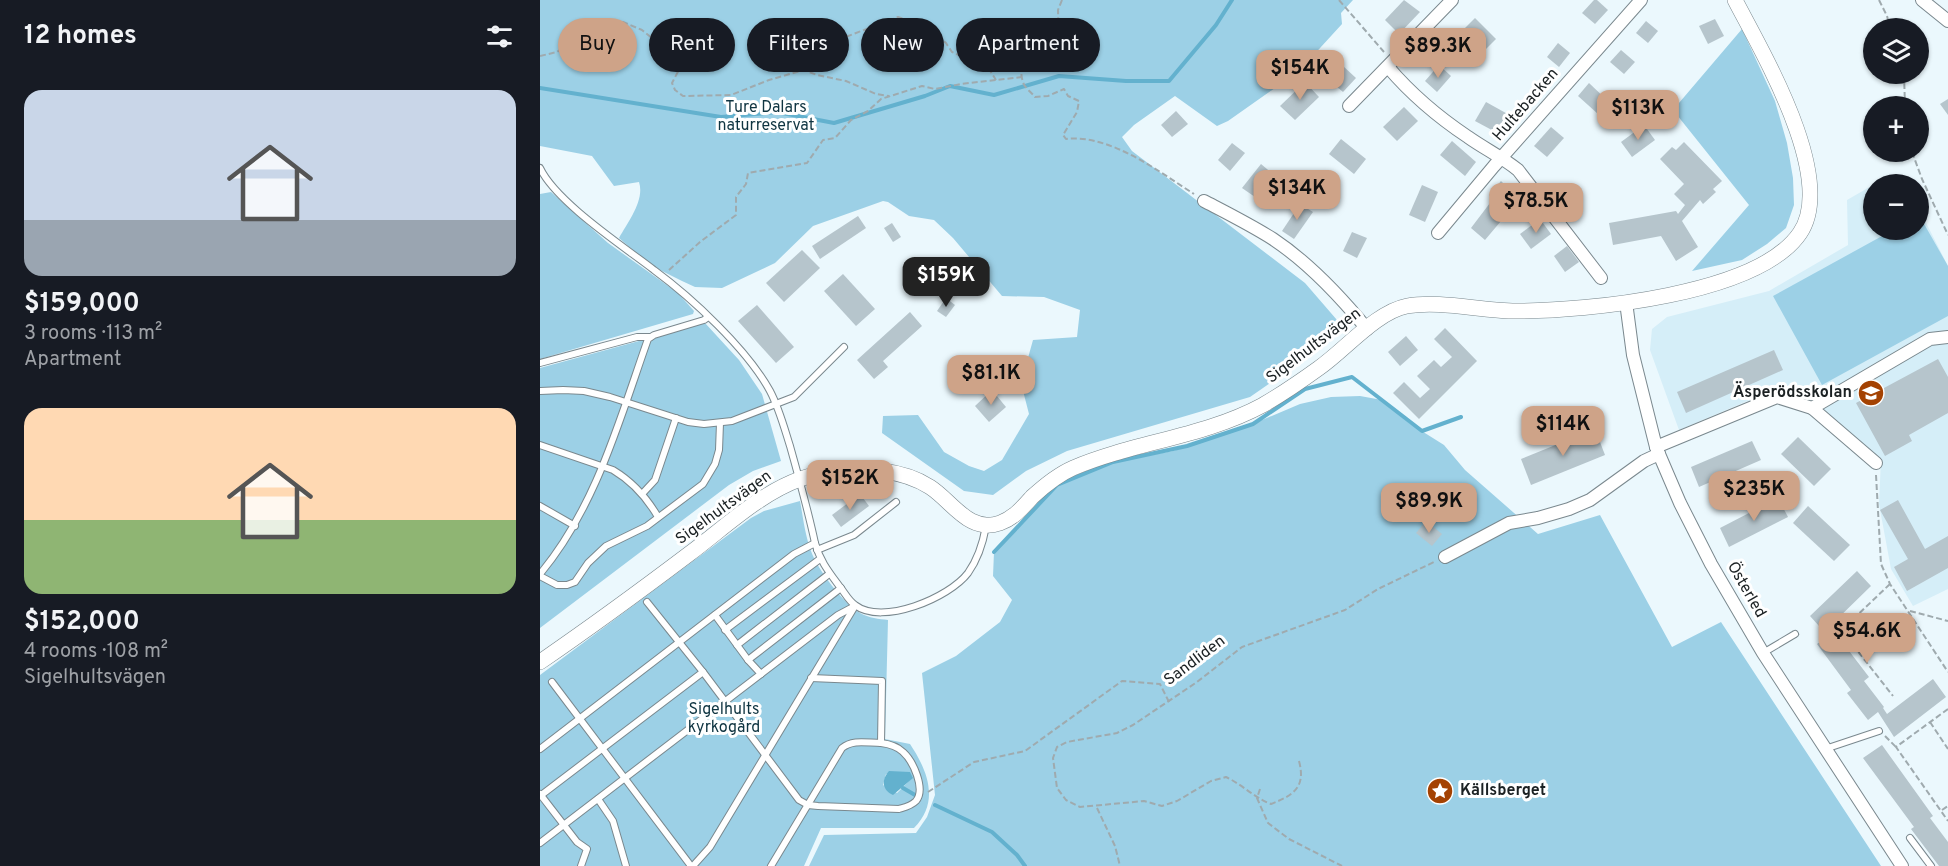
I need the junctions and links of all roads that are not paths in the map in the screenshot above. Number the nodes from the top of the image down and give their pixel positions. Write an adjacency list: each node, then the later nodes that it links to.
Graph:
1 (1452, 0): 6 (street)
2 (1641, 0): 8 (street, Hultebacken)
3 (1735, 0): 13 (street, Sigelhultsvägen)
4 (1922, 0): 5 (street)
5 (1948, 21)
6 (1390, 64): 7 (street); 8 (street)
7 (1349, 106)
8 (1502, 157): 11 (street, Hultebacken); 12 (street)
9 (540, 168): 14 (lane)
10 (1204, 201): 15 (street)
11 (1438, 233)
12 (1601, 278)
13 (1626, 302): 15 (street, Sigelhultsvägen); 27 (street, Österled)
14 (708, 317): 16 (lane); 22 (lane)
15 (1367, 329): 35 (street, Sigelhultsvägen)
16 (650, 337): 19 (lane); 21 (lane)
17 (1948, 337): 23 (street)
18 (844, 347): 22 (lane)
19 (540, 363)
20 (540, 392): 21 (lane)
21 (626, 401): 24 (lane); 29 (lane)
22 (776, 404): 25 (lane); 30 (lane)
23 (1812, 408): 27 (street); 28 (street)
24 (676, 418): 25 (lane); 31 (lane)
25 (720, 423): 34 (lane)
26 (540, 445): 29 (lane)
27 (1657, 451): 38 (street); 50 (street, Österled)
28 (1876, 463)
29 (602, 466): 31 (lane); 36 (lane)
30 (800, 479): 35 (street, Sigelhultsvägen); 37 (lane); 52 (street, Sigelhultsvägen)
31 (642, 494): 34 (lane)
32 (896, 502): 37 (lane)
33 (540, 506): 36 (lane)
34 (658, 518): 41 (lane)
35 (986, 525): 44 (lane)
36 (575, 526): 41 (lane)
37 (816, 546): 39 (lane); 45 (lane)
38 (1445, 557)
39 (820, 559): 40 (lane); 46 (lane)
40 (829, 574): 42 (lane); 49 (lane)
41 (540, 575)
42 (841, 588): 44 (lane); 51 (lane)
43 (647, 602): 48 (lane)
44 (855, 606): 54 (lane); 55 (lane)
45 (715, 615): 46 (lane); 48 (lane)
46 (725, 630): 49 (lane)
47 (1796, 633): 50 (lane)
48 (679, 642): 53 (lane); 58 (lane)
49 (737, 645): 51 (lane)
50 (1763, 653): 63 (street, Österled)
51 (748, 660): 54 (lane)
52 (540, 662)
53 (703, 672): 57 (lane); 61 (lane)
54 (761, 674): 57 (lane)
55 (811, 678): 60 (lane); 64 (lane)
56 (552, 682): 58 (lane)
57 (724, 701): 64 (lane); 65 (lane)
58 (580, 719): 61 (lane); 62 (lane)
59 (1879, 731): 63 (lane)
60 (881, 743): 68 (lane); 68 (lane)
61 (602, 748): 65 (lane); 66 (lane)
62 (540, 749)
63 (1824, 749): 76 (street, Österled)
64 (765, 754): 68 (lane); 74 (lane)
65 (624, 778): 67 (lane); 74 (lane)
66 (540, 795): 69 (lane)
67 (598, 799): 69 (lane); 73 (lane)
68 (808, 805): 75 (lane)
69 (564, 825): 71 (lane); 72 (lane)
70 (1910, 838): 77 (lane)
71 (540, 843)
72 (580, 866)
73 (626, 866)
74 (692, 866)
75 (771, 866)
76 (1902, 866)
77 (1931, 866)

